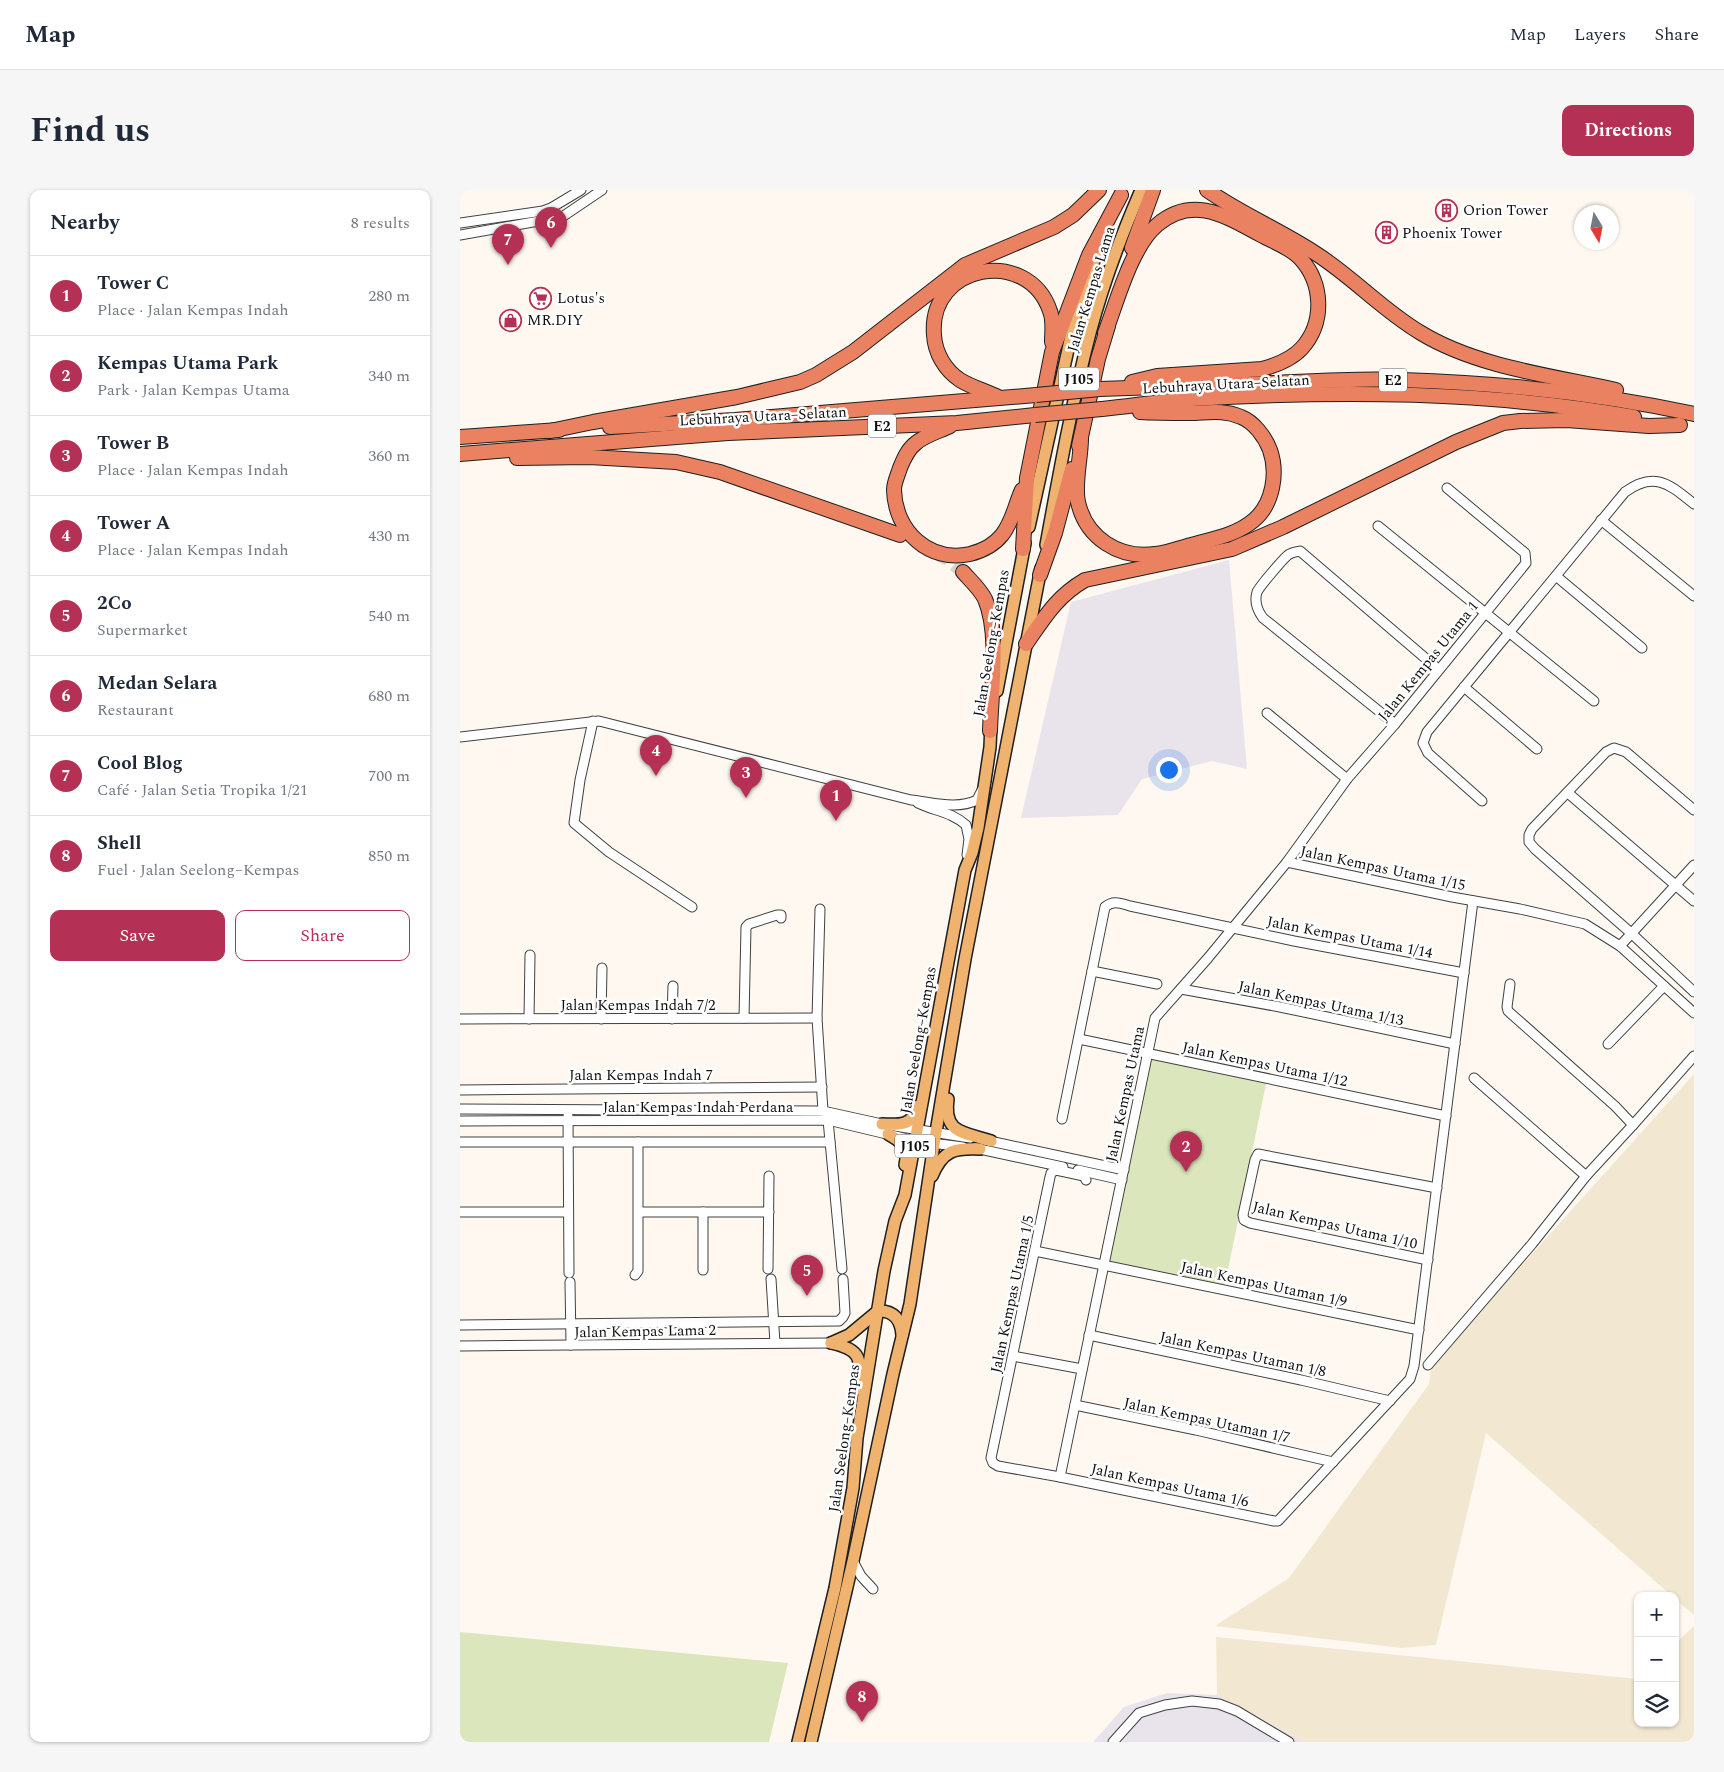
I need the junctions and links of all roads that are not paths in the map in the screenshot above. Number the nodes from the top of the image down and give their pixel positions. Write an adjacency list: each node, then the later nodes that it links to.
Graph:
1 (581, 190): 8 (street)
2 (602, 190): 9 (street)
3 (1099, 190): 19 (highway)
4 (1141, 190): 32 (main road, Jalan Kempas Lama / J105)
5 (1153, 190): 10 (highway)
6 (1207, 190): 15 (highway)
7 (1122, 192): 11 (highway); 30 (main road, Jalan Kempas Lama / J105)
8 (460, 223)
9 (460, 235)
10 (1105, 333): 12 (highway); 21 (highway)
11 (1052, 352): 13 (highway); 24 (highway)
12 (1100, 390): 13 (highway, Lebuhraya Utara–Selatan / E2, bridge); 15 (highway, Lebuhraya Utara–Selatan / E2)
13 (1001, 398): 19 (highway, Lebuhraya Utara–Selatan / E2)
14 (1102, 409): 16 (highway, Lebuhraya Utara–Selatan / E2, bridge); 17 (highway, Lebuhraya Utara–Selatan / E2); 21 (highway)
15 (1689, 413)
16 (957, 423): 22 (highway, Lebuhraya Utara–Selatan / E2); 24 (highway)
17 (1680, 425): 18 (highway, Lebuhraya Utara–Selatan / E2); 37 (highway)
18 (1694, 428)
19 (550, 431): 20 (highway, Lebuhraya Utara–Selatan / E2)
20 (460, 437)
21 (1081, 438): 32 (highway)
22 (460, 454)
23 (460, 458): 29 (highway)
24 (1027, 478): 30 (highway)
25 (1447, 488): 35 (street, Jalan Kempas Utama 1)
26 (1694, 504): 27 (street)
27 (1601, 520): 33 (street); 34 (street)
28 (1378, 526): 35 (street)
29 (900, 535)
30 (1023, 549): 45 (main road, Jalan Seelong–Kempas / J105)
31 (963, 572): 45 (highway)
32 (1040, 575): 37 (main road, Jalan Seelong–Kempas / J105)
33 (1556, 576): 36 (street); 38 (street)
34 (1694, 596)
35 (1485, 613): 36 (street); 39 (street, Jalan Kempas Utama 1)
36 (1508, 632): 40 (street); 41 (street)
37 (1026, 644): 67 (main road, Jalan Seelong–Kempas / J105)
38 (1642, 648)
39 (1438, 669): 44 (street, Jalan Kempas Utama 1); 44 (street)
40 (1464, 687): 47 (street); 52 (street)
41 (1594, 701)
42 (1267, 713): 48 (street)
43 (593, 721): 46 (street); 51 (street); 60 (street)
44 (1394, 724): 48 (street, Jalan Kempas Utama 1)
45 (990, 730): 49 (main road, Jalan Seelong–Kempas / J105)
46 (460, 736)
47 (1538, 749)
48 (1347, 778): 54 (street, Jalan Kempas Utama)
49 (985, 782): 51 (street); 56 (main road, Jalan Seelong–Kempas / J105)
50 (1568, 793): 53 (street); 57 (street); 64 (street)
51 (911, 800): 56 (street)
52 (1482, 801)
53 (1694, 810)
54 (1287, 862): 58 (street, Jalan Kempas Utama 1/15); 63 (street, Jalan Kempas Utama)
55 (1694, 865): 57 (street)
56 (965, 870): 87 (main road, Jalan Seelong–Kempas / J105)
57 (1676, 885): 59 (street); 64 (street)
58 (1473, 901): 65 (street, Jalan Kempas Utama 1/15); 70 (street)
59 (1694, 901)
60 (692, 907)
61 (820, 908): 79 (street)
62 (781, 918): 78 (street)
63 (1232, 927): 69 (street, Jalan Kempas Utama 1/14); 70 (street, Jalan Kempas Utama 1/14); 75 (street, Jalan Kempas Utama)
64 (1631, 933): 65 (street); 76 (street)
65 (1620, 946): 74 (street, Jalan Kempas Utama 1/15)
66 (530, 955): 81 (street)
67 (965, 958): 104 (main road, Jalan Seelong–Kempas / J105); 105 (main road)
68 (602, 968): 82 (street)
69 (1092, 971): 71 (street); 84 (street)
70 (1464, 973): 85 (street)
71 (1157, 984)
72 (1510, 984): 101 (street)
73 (672, 986): 83 (street)
74 (1664, 986): 77 (street, Jalan Kempas Utama 1/15); 86 (street)
75 (1181, 989): 85 (street, Jalan Kempas Utama 1/13); 88 (street, Jalan Kempas Utama)
76 (1694, 992)
77 (1694, 1013)
78 (744, 1018): 79 (street, Jalan Kempas Indah 7/2); 83 (street, Jalan Kempas Indah 7/2)
79 (817, 1018): 91 (street)
80 (460, 1019): 81 (street, Jalan Kempas Indah 7/2)
81 (529, 1019): 82 (street, Jalan Kempas Indah 7/2)
82 (602, 1019): 83 (street, Jalan Kempas Indah 7/2)
83 (672, 1019)
84 (1079, 1038): 88 (street, Jalan Kempas Utama 1/12); 97 (street)
85 (1455, 1044): 96 (street)
86 (1608, 1044)
87 (931, 1052): 102 (main road); 103 (main road, Jalan Seelong–Kempas / J105)
88 (1148, 1052): 96 (street, Jalan Kempas Utama 1/12); 111 (street, Jalan Kempas Utama)
89 (1694, 1056): 101 (street)
90 (1474, 1078): 113 (street)
91 (822, 1087): 92 (street, Jalan Kempas Indah 7); 95 (street)
92 (460, 1090)
93 (460, 1109): 94 (street, Jalan Kempas Indah Perdana)
94 (568, 1109): 95 (street, Jalan Kempas Indah Perdana); 100 (street)
95 (823, 1111): 102 (street, Jalan Kempas Indah Perdana)
96 (1446, 1116): 116 (street)
97 (1062, 1119)
98 (828, 1120): 100 (street, Jalan Kempas Indah Perdana); 102 (street, Jalan Kempas Indah Perdana); 109 (street)
99 (460, 1121): 100 (street, Jalan Kempas Indah Perdana)
100 (568, 1121): 107 (street)
101 (1633, 1125): 113 (street)
102 (885, 1129): 103 (street); 123 (main road)
103 (917, 1136): 104 (street); 123 (main road, Jalan Seelong–Kempas / J105)
104 (935, 1139): 105 (street); 110 (street); 117 (main road, Jalan Seelong–Kempas / J105)
105 (991, 1141): 111 (street)
106 (460, 1142): 107 (street)
107 (568, 1142): 108 (street); 119 (street)
108 (638, 1142): 109 (street); 120 (street)
109 (830, 1142): 132 (street)
110 (980, 1149): 115 (street); 117 (main road)
111 (1124, 1170): 115 (street, Jalan Kempas Utama)
112 (770, 1176): 122 (street)
113 (1586, 1176): 143 (street)
114 (1086, 1180): 124 (street, Jalan Kempas Utama 1/5)
115 (1122, 1180): 126 (street, Jalan Kempas Utama)
116 (1437, 1188): 125 (street); 125 (street, Jalan Kempas Utama 1/10)
117 (926, 1193): 137 (main road, Jalan Seelong–Kempas / J105)
118 (460, 1212): 119 (street)
119 (568, 1212): 133 (street)
120 (638, 1212): 121 (street); 129 (street)
121 (703, 1212): 122 (street); 128 (street)
122 (769, 1212): 127 (street)
123 (895, 1220): 131 (main road, Jalan Seelong–Kempas / J105)
124 (1035, 1251): 126 (street, Jalan Kempas Utaman 1/9); 142 (street, Jalan Kempas Utama 1/5)
125 (1428, 1260): 135 (street)
126 (1104, 1265): 135 (street, Jalan Kempas Utaman 1/9); 136 (street, Jalan Kempas Utama)
127 (768, 1269)
128 (703, 1270)
129 (635, 1275)
130 (771, 1279): 132 (street)
131 (878, 1312): 137 (main road); 139 (main road); 147 (main road, Jalan Seelong–Kempas / J105)
132 (773, 1321): 133 (street); 138 (street)
133 (572, 1324): 134 (street); 140 (street)
134 (460, 1325)
135 (1419, 1330): 145 (street)
136 (1089, 1335): 144 (street, Jalan Kempas Utama); 145 (street, Jalan Kempas Utaman 1/8)
137 (902, 1338): 151 (main road, Jalan Seelong–Kempas / J105)
138 (775, 1343): 139 (street, Jalan Kempas Lama 2); 140 (street, Jalan Kempas Lama 2)
139 (831, 1343): 147 (main road)
140 (571, 1345): 141 (street, Jalan Kempas Lama 2)
141 (460, 1346)
142 (1013, 1356): 144 (street); 148 (street, Jalan Kempas Utama 1/5)
143 (1428, 1364)
144 (1082, 1369): 146 (street, Jalan Kempas Utama)
145 (1390, 1401): 149 (street)
146 (1075, 1405): 149 (street, Jalan Kempas Utaman 1/7); 150 (street, Jalan Kempas Utama)
147 (857, 1438): 153 (main road, Jalan Seelong–Kempas / J105)
148 (992, 1458): 150 (street, Jalan Kempas Utama 1/6)
149 (1333, 1462): 150 (street, Jalan Kempas Utama 1/6)
150 (1060, 1477)
151 (853, 1560): 152 (street); 154 (main road, Jalan Seelong–Kempas / J105)
152 (873, 1589)
153 (798, 1742)
154 (811, 1742)
155 (1113, 1742): 156 (street)
156 (1289, 1742)

